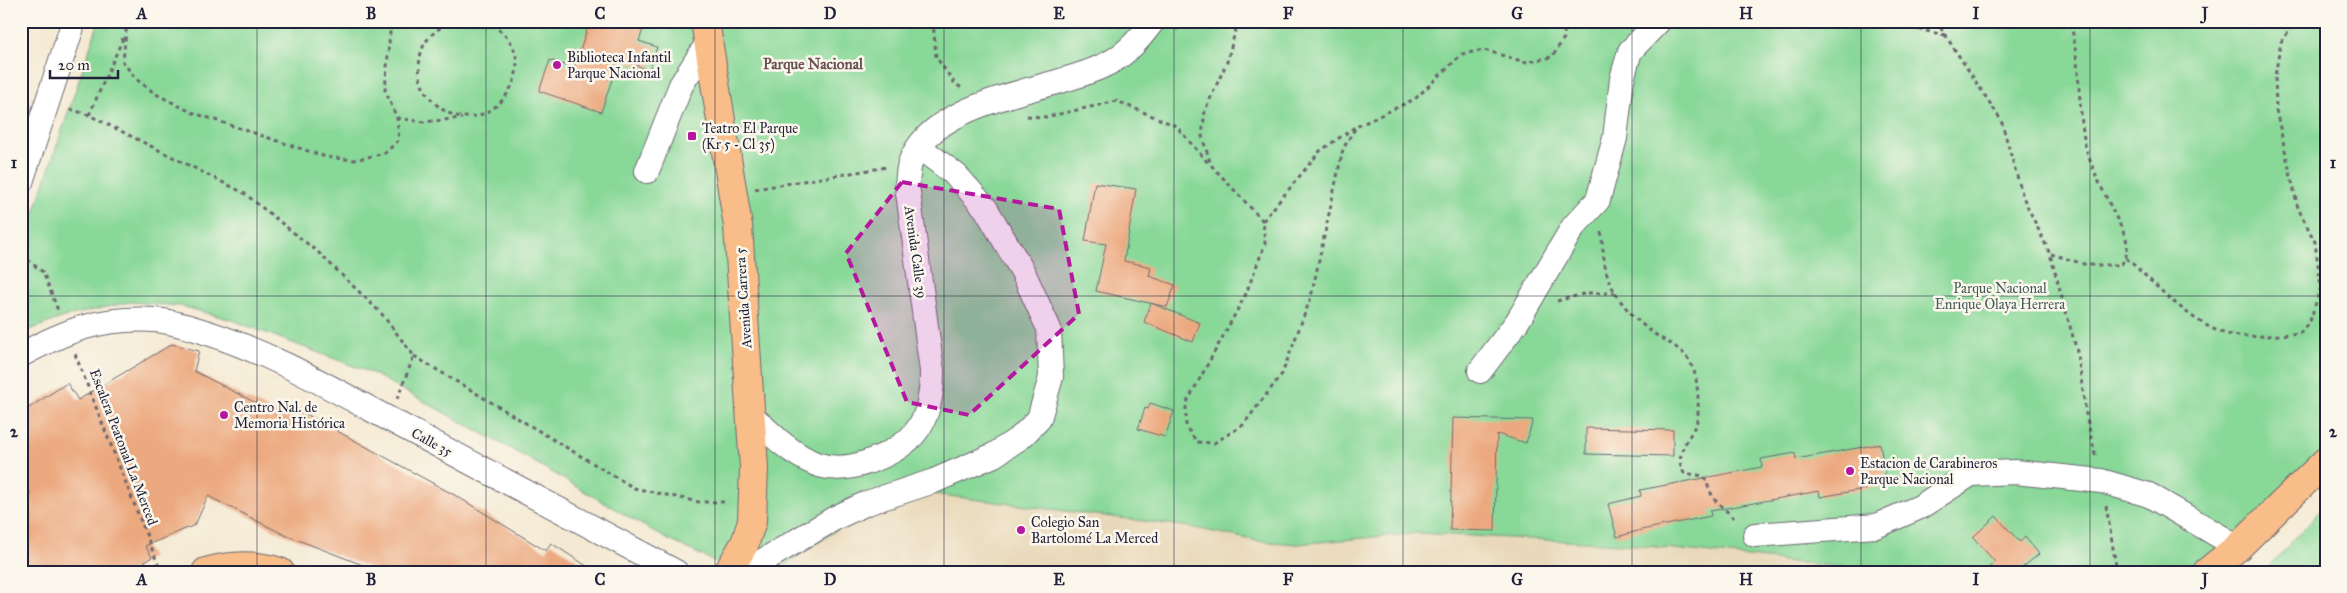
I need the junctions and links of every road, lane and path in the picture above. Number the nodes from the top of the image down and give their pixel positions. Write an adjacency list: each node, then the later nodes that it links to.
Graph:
1 (74, 21): 18 (street)
2 (129, 21): 15 (path)
3 (391, 21): 22 (path)
4 (454, 21): 23 (path)
5 (484, 21): 23 (path)
6 (933, 21): 19 (path)
7 (1153, 21): 19 (street)
8 (1238, 21): 26 (path)
9 (1565, 21): 24 (path)
10 (1659, 21): 30 (street)
11 (1879, 21): 17 (path)
12 (1936, 21): 17 (path)
13 (2070, 21): 34 (path)
14 (2296, 21): 34 (path)
15 (126, 31): 20 (path); 22 (path)
16 (707, 31): 27 (street); 29 (main road, Avenida Carrera 5)
17 (1946, 35): 32 (path)
18 (48, 102): 20 (path); 28 (street)
19 (988, 102): 25 (street)
20 (89, 115): 39 (path)
21 (1022, 116): 26 (path)
22 (397, 118): 23 (path)
23 (465, 118)
24 (1356, 127): 31 (path); 31 (path)
25 (915, 155): 29 (path); 41 (street, Avenida Calle 39); 53 (street)
26 (1210, 165): 31 (path)
27 (648, 171)
28 (21, 182)
29 (734, 192): 41 (main road, Avenida Carrera 5)
30 (1598, 200): 35 (path); 40 (street)
31 (1263, 221)
32 (2050, 254): 34 (path); 44 (path)
33 (21, 255): 37 (path, Escalera Peatonal La Merced)
34 (2126, 258)
35 (1615, 293): 36 (path); 46 (path)
36 (1551, 303)
37 (66, 331): 38 (street, Calle 35); 42 (street, Calle 35); 48 (path, Escalera Peatonal La Merced)
38 (21, 355)
39 (414, 356): 42 (path); 45 (path)
40 (1480, 371)
41 (750, 413): 45 (main road, Avenida Carrera 5)
42 (389, 419): 51 (street, Calle 35)
43 (2326, 461): 47 (main road)
44 (2101, 481): 46 (street); 47 (street); 54 (path)
45 (754, 502): 52 (main road, Avenida Carrera 5)
46 (1755, 535)
47 (2238, 547): 55 (main road)
48 (161, 572)
49 (206, 572): 50 (main road)
50 (280, 572)
51 (676, 572)
52 (728, 572)
53 (744, 572)
54 (2117, 572)
55 (2207, 572)

